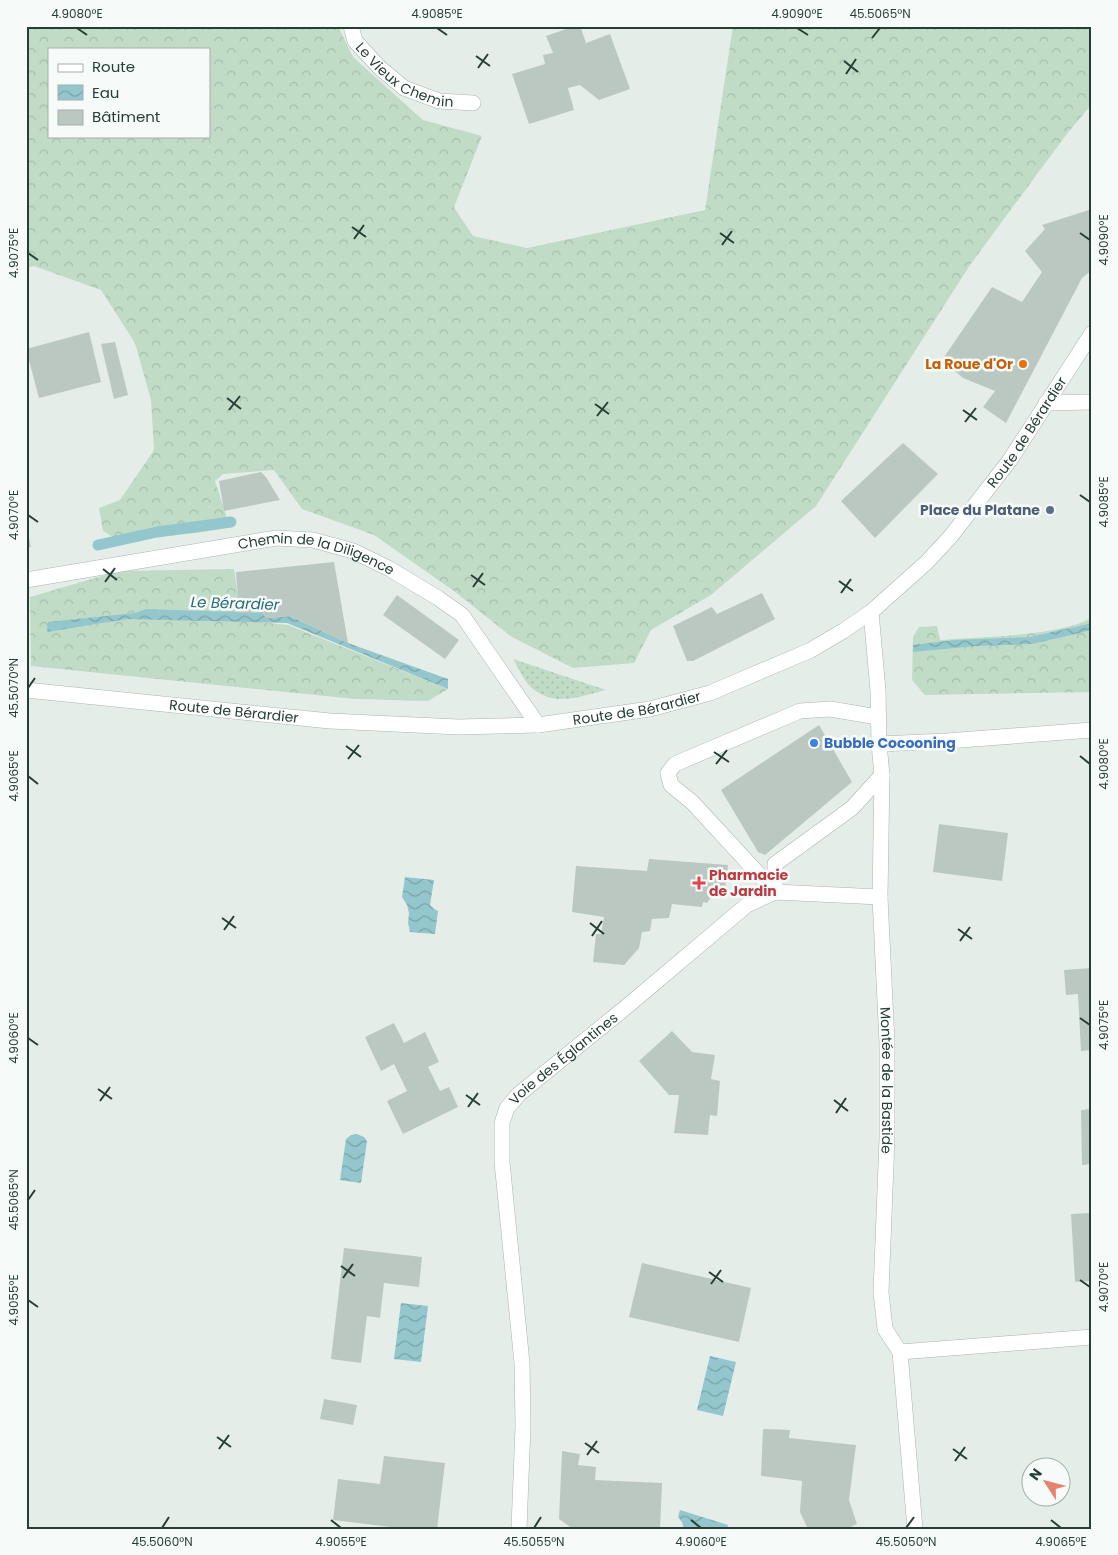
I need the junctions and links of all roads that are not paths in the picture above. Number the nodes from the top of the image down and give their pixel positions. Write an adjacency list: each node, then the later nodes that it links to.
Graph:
1 (350, 26): 2 (street, Le Vieux Chemin)
2 (473, 103)
3 (1092, 333): 5 (street, Route de Bérardier)
4 (1092, 402): 5 (street)
5 (1046, 403): 7 (street, Route de Bérardier)
6 (26, 580): 10 (street, Chemin de la Diligence)
7 (871, 612): 9 (street, Montée de la Bastide); 10 (street, Route de Bérardier)
8 (26, 690): 10 (street, Route de Bérardier)
9 (878, 717): 12 (street, Montée de la Bastide); 14 (street)
10 (538, 725)
11 (1092, 730): 12 (street)
12 (879, 744): 13 (street, Montée de la Bastide)
13 (882, 775): 14 (street); 15 (street, Montée de la Bastide)
14 (775, 892): 15 (street, Voie des Églantines); 18 (street, Voie des Églantines)
15 (880, 896): 17 (street, Montée de la Bastide)
16 (1092, 1337): 17 (street)
17 (900, 1352): 19 (street)
18 (519, 1529)
19 (915, 1529)

